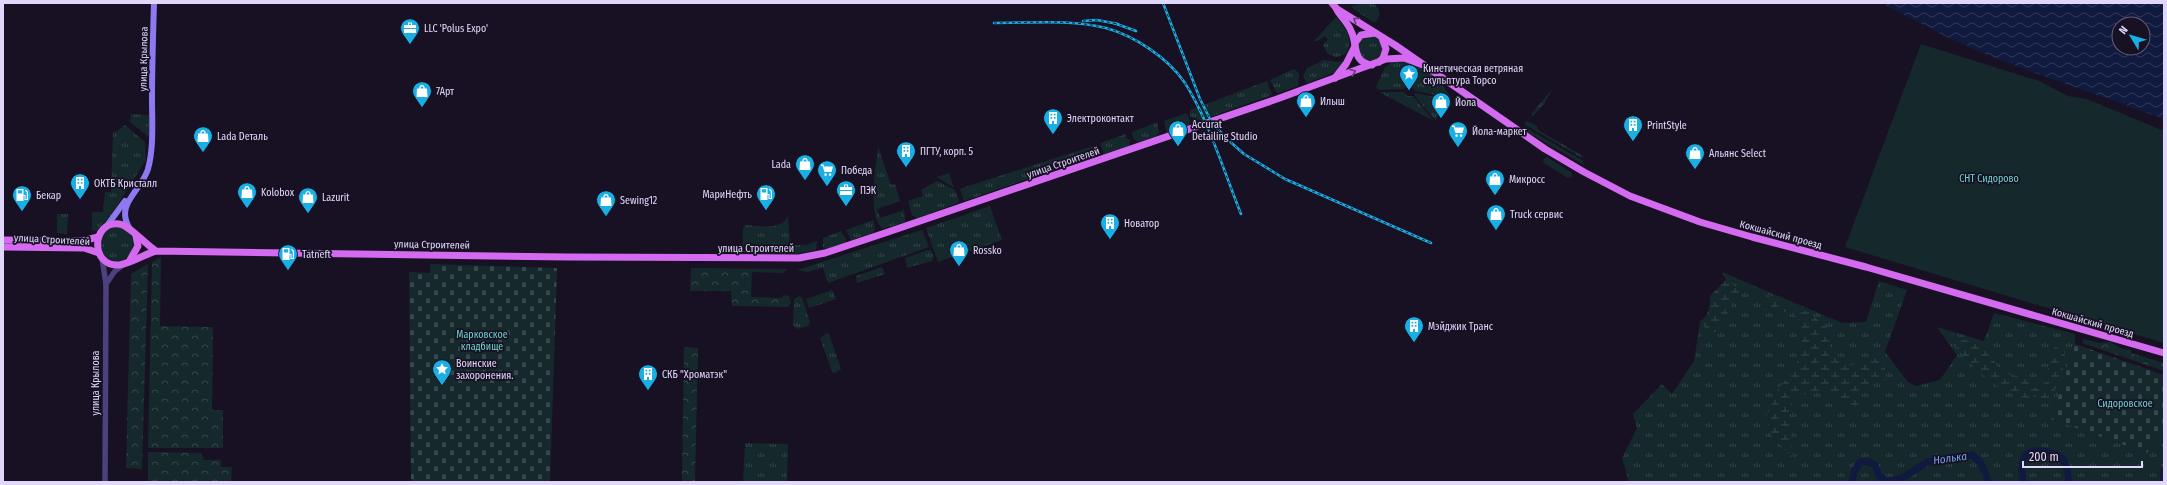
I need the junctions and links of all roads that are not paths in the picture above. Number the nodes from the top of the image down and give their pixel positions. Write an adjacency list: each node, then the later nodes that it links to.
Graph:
1 (154, 3): 9 (main road, улица Крылова)
2 (1334, 6): 3 (main road, Кокшайский проезд, one-way to 2); 4 (main road)
3 (1377, 34): 4 (main road); 5 (main road); 6 (main road, Кокшайский проезд)
4 (1355, 44): 7 (main road); 8 (main road)
5 (1379, 62): 6 (main road); 7 (main road)
6 (1423, 64): 20 (main road, Кокшайский проезд)
7 (1372, 65): 8 (main road, улица Строителей, one-way to 7)
8 (1335, 79): 16 (main road, улица Строителей)
9 (149, 164): 10 (main road); 11 (main road, улица Крылова)
10 (106, 227): 11 (main road); 13 (main road, улица Строителей)
11 (130, 229): 12 (main road)
12 (136, 236): 16 (main road); 18 (main road)
13 (98, 237): 14 (main road, улица Строителей); 17 (main road, улица Строителей)
14 (3, 240)
15 (3, 246): 17 (main road, улица Строителей)
16 (156, 251): 18 (main road, улица Строителей)
17 (101, 256): 18 (main road, улица Строителей); 19 (street, улица Крылова)
18 (128, 262): 19 (street)
19 (106, 284): 21 (street, улица Крылова)
20 (2164, 353)
21 (105, 482)

